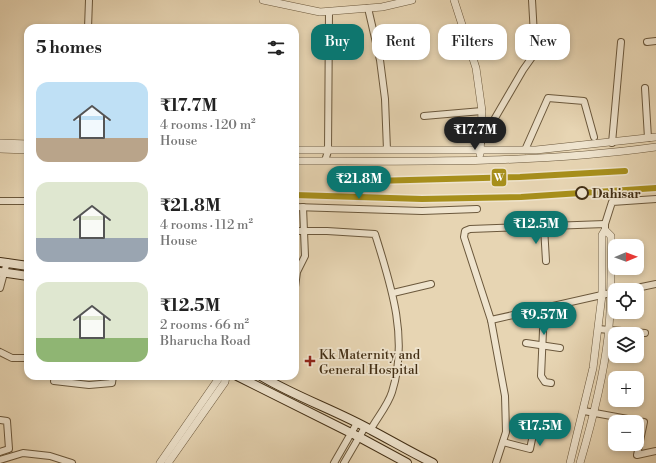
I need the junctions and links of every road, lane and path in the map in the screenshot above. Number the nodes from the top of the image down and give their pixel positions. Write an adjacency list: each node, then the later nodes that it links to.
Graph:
1 (89, 0): 8 (street)
2 (263, 0): 7 (street)
3 (412, 0): 6 (street)
4 (454, 0): 13 (street)
5 (532, 0): 21 (street)
6 (368, 8): 7 (street); 26 (street)
7 (329, 12): 28 (street)
8 (88, 24)
9 (656, 41): 11 (street)
10 (621, 42): 19 (street)
11 (647, 42)
12 (646, 88): 17 (street)
13 (482, 111): 14 (street); 21 (street)
14 (424, 116)
15 (656, 137): 17 (street)
16 (594, 138): 27 (street)
17 (648, 138): 19 (street)
18 (0, 143): 20 (street)
19 (612, 143): 27 (street)
20 (24, 144)
21 (480, 147): 26 (street); 27 (street); 31 (street)
22 (656, 148): 31 (street)
23 (0, 149): 24 (street)
24 (24, 150)
25 (299, 150): 28 (street)
26 (387, 150): 28 (street)
27 (525, 150)
28 (328, 151): 30 (street)
29 (299, 161): 30 (street)
30 (325, 161): 31 (street)
31 (480, 161)
32 (656, 199): 39 (street)
33 (0, 201): 34 (street)
34 (24, 202)
35 (299, 207): 36 (street)
36 (303, 207): 37 (street); 40 (street)
37 (477, 209)
38 (544, 227): 39 (street); 42 (street); 58 (street)
39 (605, 227): 48 (street); 55 (street)
40 (305, 230): 41 (street); 45 (street); 53 (street)
41 (299, 231)
42 (546, 261)
43 (4, 262): 44 (main road); 46 (street)
44 (24, 265)
45 (299, 268)
46 (2, 272): 47 (main road); 52 (street)
47 (24, 275)
48 (613, 283)
49 (431, 284): 53 (street)
50 (656, 284): 51 (street)
51 (644, 286)
52 (0, 288)
53 (393, 293): 79 (street)
54 (608, 294): 55 (street)
55 (602, 295): 56 (street); 59 (street)
56 (544, 310): 57 (street); 58 (street); 62 (street)
57 (565, 310)
58 (491, 320): 81 (street)
59 (598, 329): 60 (street); 75 (street)
60 (608, 331): 76 (street)
61 (526, 343): 62 (street)
62 (542, 345): 63 (street); 72 (street)
63 (560, 348)
64 (0, 352): 65 (street)
65 (24, 358)
66 (112, 380): 71 (street)
67 (218, 380): 86 (street)
68 (225, 380): 87 (street)
69 (245, 380): 74 (main road)
70 (268, 380): 73 (main road)
71 (54, 381)
72 (551, 383)
73 (278, 386): 74 (street); 79 (main road)
74 (273, 394): 80 (main road)
75 (584, 410): 76 (street); 93 (street)
76 (594, 413): 82 (street); 94 (street)
77 (527, 419): 81 (street)
78 (0, 420): 83 (street)
79 (364, 426): 80 (street); 91 (main road)
80 (356, 435): 88 (street); 89 (street); 90 (main road)
81 (503, 442): 92 (street)
82 (656, 451)
83 (0, 452)
84 (0, 460): 85 (street)
85 (72, 463)
86 (160, 463)
87 (168, 463)
88 (334, 463)
89 (344, 463)
90 (407, 463)
91 (433, 463)
92 (496, 463)
93 (570, 463)
94 (580, 463)

